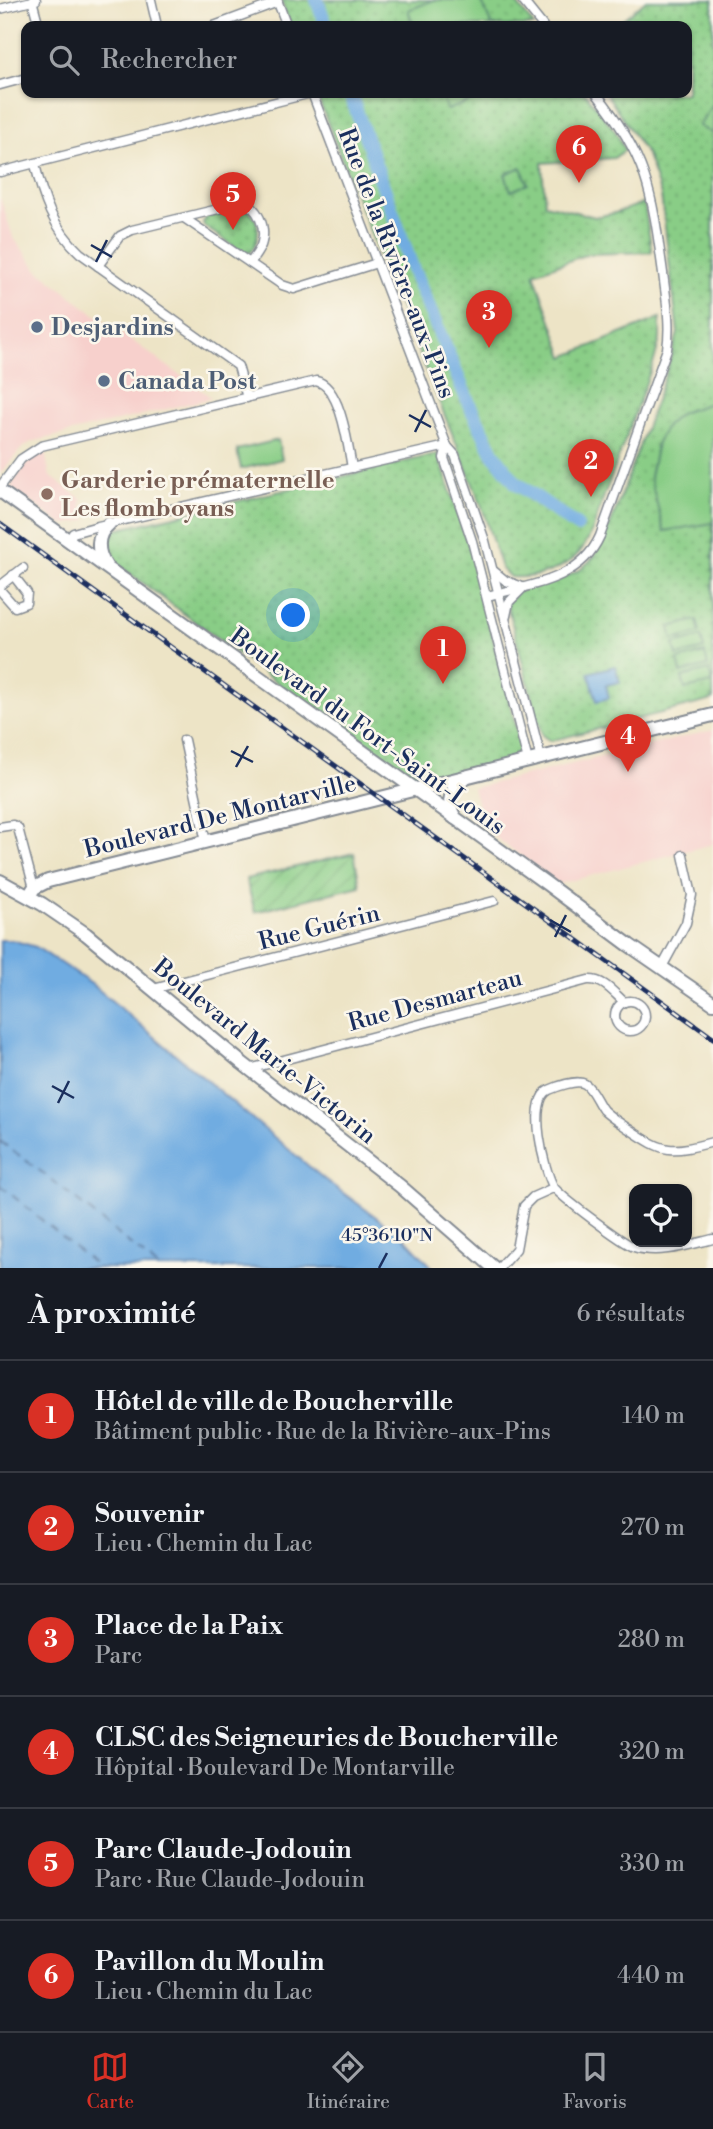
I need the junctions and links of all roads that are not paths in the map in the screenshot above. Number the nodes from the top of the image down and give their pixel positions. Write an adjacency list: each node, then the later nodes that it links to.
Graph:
1 (34, 0): 5 (street); 6 (street)
2 (151, 0): 7 (street)
3 (522, 0): 10 (street)
4 (277, 1): 8 (street); 9 (street)
5 (0, 9)
6 (38, 21)
7 (156, 21)
8 (227, 21)
9 (285, 21)
10 (539, 21)
11 (21, 79): 12 (street)
12 (0, 85)
13 (292, 98): 16 (street)
14 (314, 98): 20 (street, Rue de la Rivière-aux-Pins)
15 (600, 98): 32 (street)
16 (35, 163): 17 (street); 21 (street)
17 (0, 172)
18 (184, 218): 19 (street); 19 (street); 21 (street)
19 (250, 263): 20 (street)
20 (377, 264): 23 (street, Rue de la Rivière-aux-Pins)
21 (98, 266): 22 (street)
22 (247, 398): 24 (street); 25 (street)
23 (447, 446): 24 (street); 30 (street, Rue de la Rivière-aux-Pins); 35 (street, Rue de la Rivière-aux-Pins)
24 (352, 468): 26 (street)
25 (0, 489): 27 (street, Boulevard du Fort-Saint-Louis)
26 (109, 524): 27 (street); 29 (street)
27 (68, 541): 29 (street, Boulevard du Fort-Saint-Louis)
28 (23, 568): 31 (street)
29 (108, 570): 41 (street, Boulevard du Fort-Saint-Louis)
30 (493, 570): 32 (street); 34 (street, Rue de la Rivière-aux-Pins)
31 (13, 575): 33 (street); 33 (street)
32 (527, 585): 34 (street); 36 (street)
33 (0, 588)
34 (499, 593): 35 (street); 36 (street, Rue de la Rivière-aux-Pins)
35 (487, 596): 39 (street, Rue de la Rivière-aux-Pins)
36 (506, 622): 39 (street, Rue de la Rivière-aux-Pins)
37 (713, 715): 39 (street, Boulevard De Montarville)
38 (184, 740): 44 (street)
39 (534, 760): 40 (street, Boulevard De Montarville)
40 (466, 777): 41 (street, Boulevard De Montarville); 42 (street)
41 (414, 790): 42 (street, Boulevard du Fort-Saint-Louis); 44 (street, Boulevard De Montarville)
42 (459, 822): 49 (street, Boulevard du Fort-Saint-Louis)
43 (0, 827): 47 (street)
44 (206, 842): 47 (street, Boulevard De Montarville)
45 (683, 855): 49 (street)
46 (0, 881): 47 (street, Boulevard Marie-Victorin)
47 (31, 892): 50 (street, Boulevard Marie-Victorin)
48 (494, 901): 50 (street, Rue Guérin)
49 (662, 967): 52 (street, Boulevard du Fort-Saint-Louis)
50 (153, 989): 53 (street, Boulevard Marie-Victorin)
51 (624, 1002): 53 (street, Rue Desmarteau)
52 (713, 1003)
53 (250, 1069): 57 (street, Boulevard Marie-Victorin)
54 (713, 1142): 55 (street)
55 (553, 1188): 56 (street); 57 (street)
56 (713, 1239)
57 (496, 1268)

